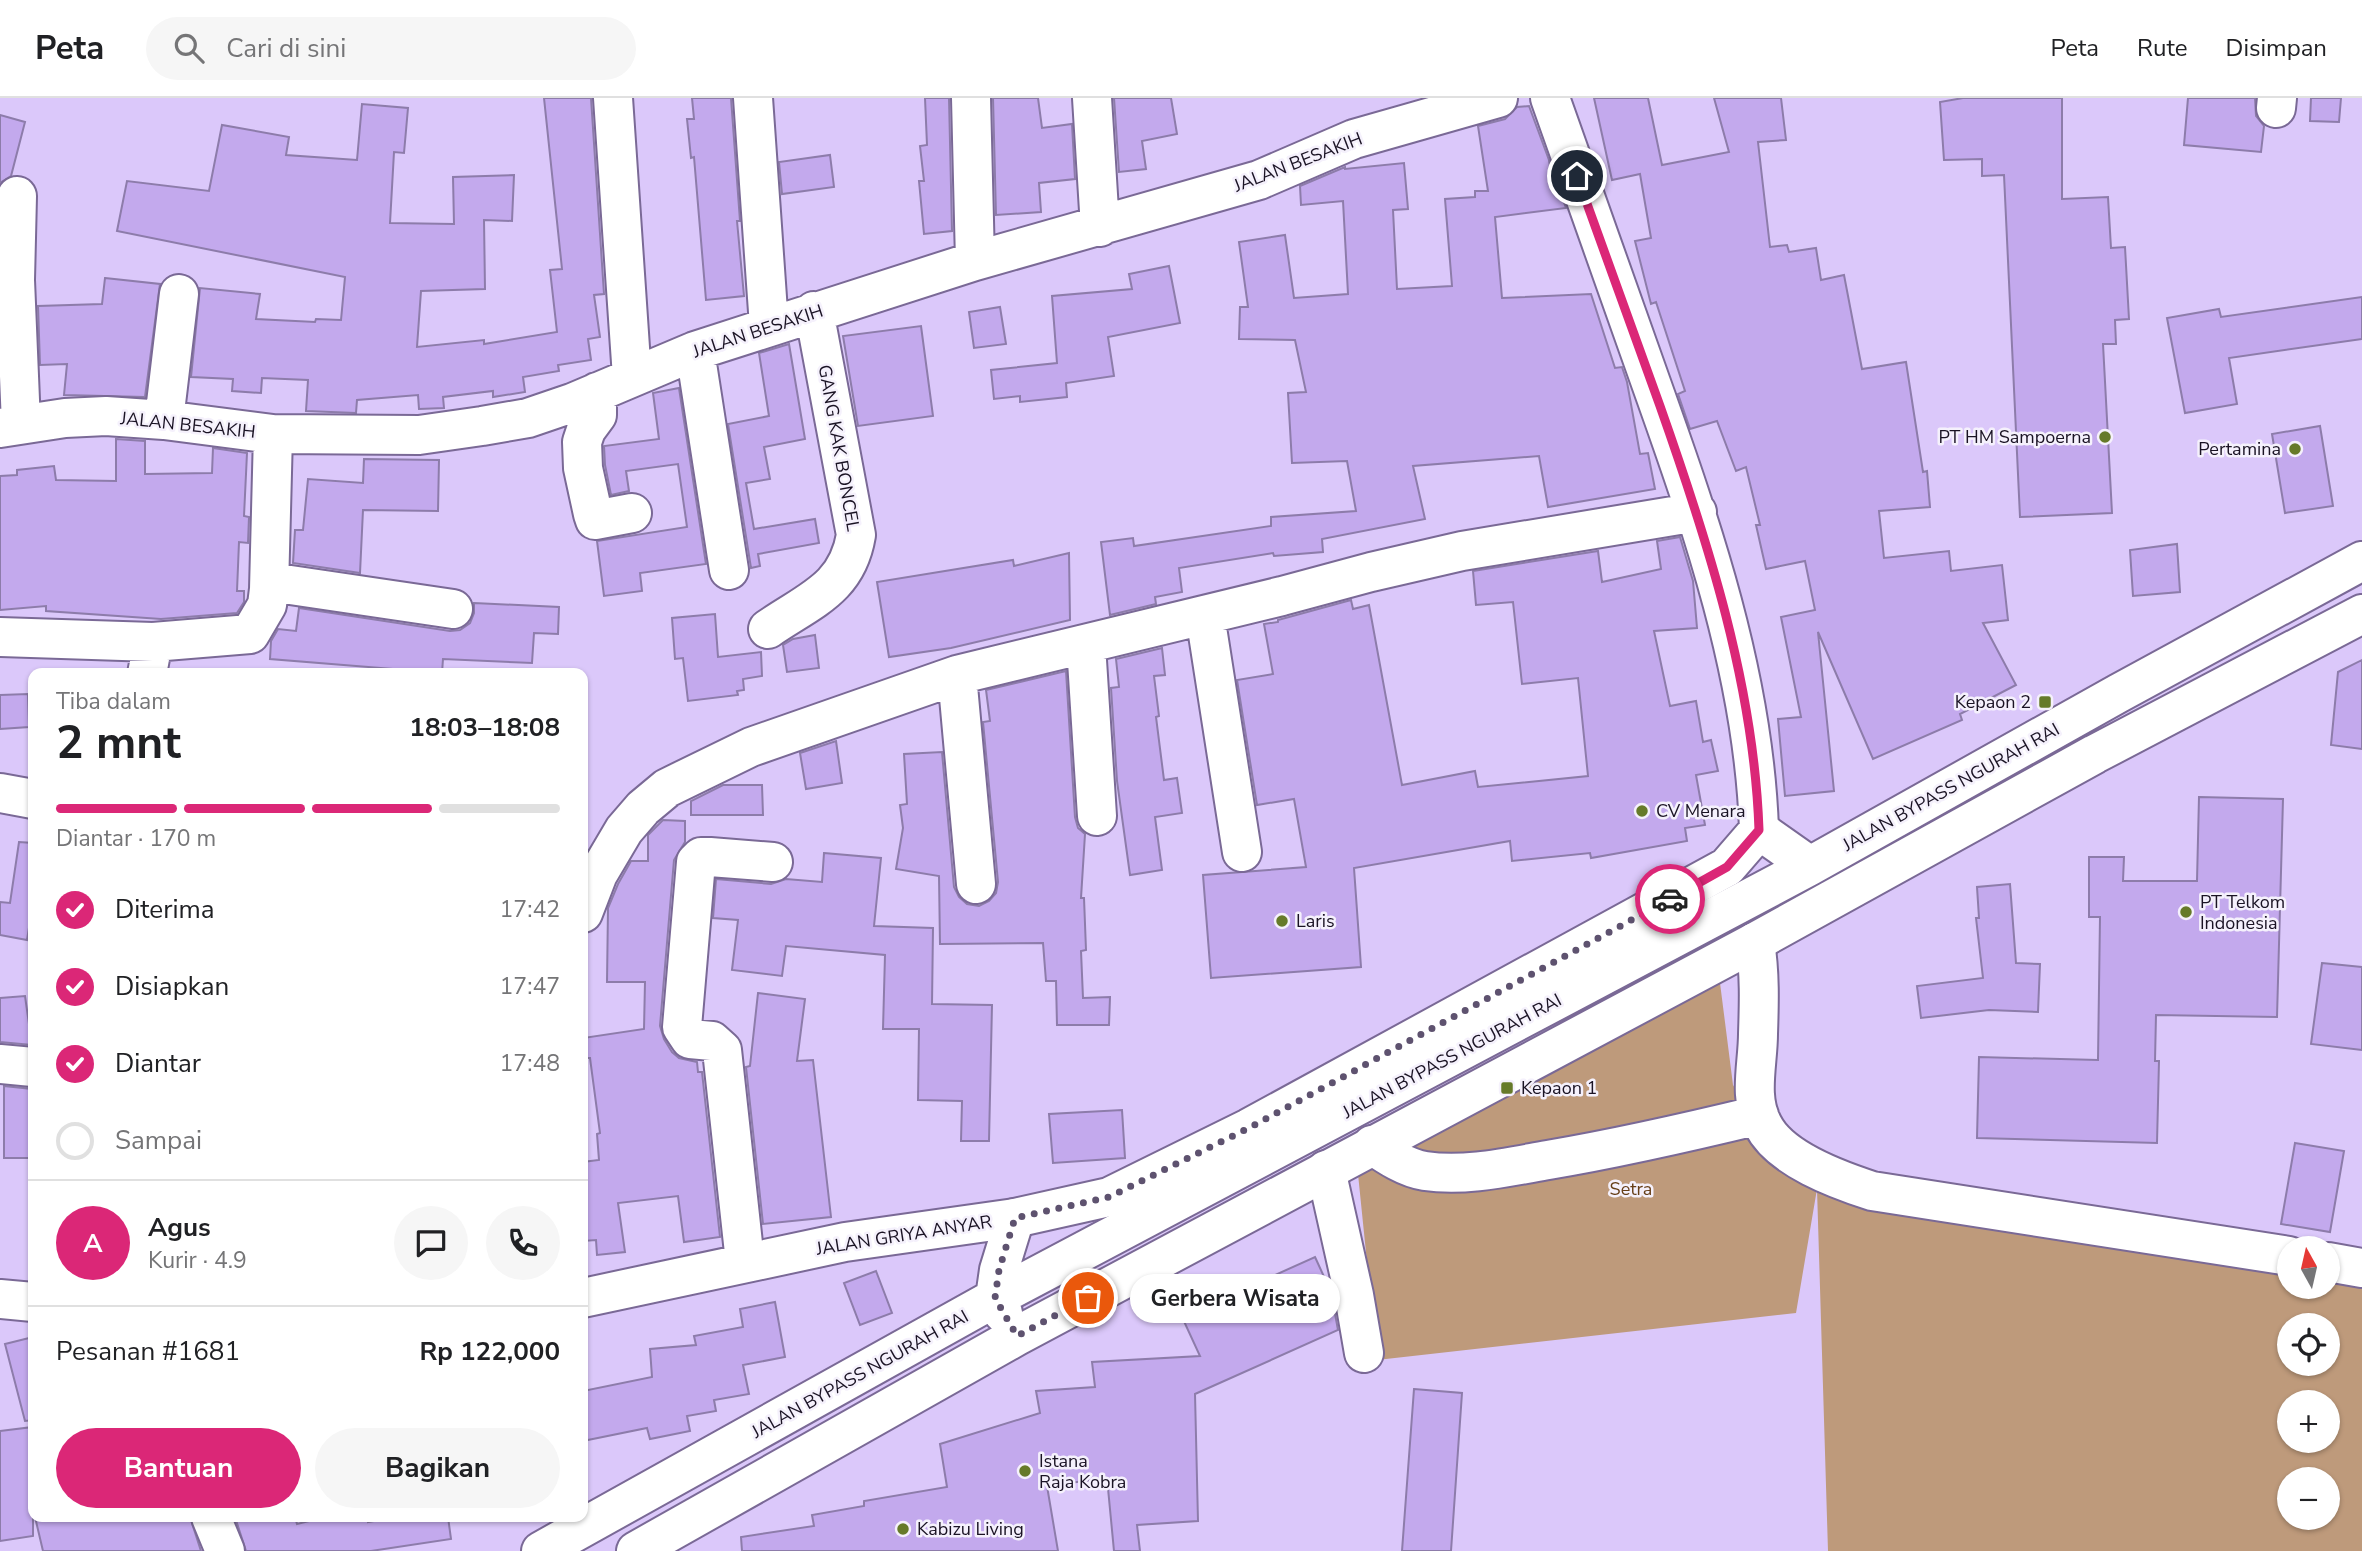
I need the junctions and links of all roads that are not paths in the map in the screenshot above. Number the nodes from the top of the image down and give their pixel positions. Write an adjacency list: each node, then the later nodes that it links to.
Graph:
1 (613, 98): 14 (main road)
2 (753, 98): 12 (main road)
3 (971, 98): 9 (main road)
4 (1092, 98): 8 (main road)
5 (1498, 98): 8 (main road, JALAN BESAKIH)
6 (1550, 98): 19 (main road)
7 (17, 196): 17 (main road)
8 (1100, 227): 9 (main road, JALAN BESAKIH)
9 (975, 261): 11 (main road, JALAN BESAKIH)
10 (179, 294): 16 (main road)
11 (814, 312): 12 (main road, JALAN BESAKIH); 27 (main road, GANG KAK BONCEL)
12 (769, 326): 13 (main road, JALAN BESAKIH)
13 (695, 351): 14 (main road, JALAN BESAKIH); 22 (main road)
14 (632, 377): 15 (main road, JALAN BESAKIH)
15 (597, 392): 18 (main road, JALAN BESAKIH); 20 (main road)
16 (164, 420): 17 (main road, JALAN BESAKIH); 18 (main road, JALAN BESAKIH)
17 (11, 426)
18 (273, 434): 23 (main road)
19 (1697, 512): 26 (main road); 35 (main road)
20 (632, 513)
21 (2362, 561): 38 (main road, JALAN BYPASS NGURAH RAI)
22 (729, 570)
23 (270, 582): 24 (main road); 30 (main road)
24 (453, 609)
25 (2362, 614): 41 (main road)
26 (1205, 615): 29 (main road); 36 (main road)
27 (768, 629)
28 (0, 637): 30 (main road)
29 (1086, 645): 31 (main road); 34 (main road)
30 (150, 658)
31 (957, 676): 39 (main road); 40 (main road)
32 (0, 793): 33 (main road)
33 (28, 798)
34 (1097, 816)
35 (1759, 830): 38 (main road); 47 (main road, JALAN GRIYA ANYAR)
36 (1242, 852)
37 (773, 862): 49 (main road)
38 (1811, 866): 54 (main road, JALAN BYPASS NGURAH RAI)
39 (976, 884)
40 (588, 900)
41 (1755, 942): 44 (main road); 45 (main road)
42 (0, 1064): 43 (main road)
43 (28, 1067)
44 (1759, 1115): 45 (main road); 48 (main road)
45 (1372, 1145): 46 (main road)
46 (1326, 1170): 56 (main road); 57 (main road)
47 (1015, 1218): 49 (main road, JALAN GRIYA ANYAR); 54 (main road)
48 (2277, 1254)
49 (745, 1262): 52 (main road, JALAN GRIYA ANYAR)
50 (2340, 1264): 51 (main road)
51 (2362, 1268)
52 (588, 1297)
53 (0, 1298): 55 (main road)
54 (995, 1298): 56 (main road); 58 (main road, JALAN BYPASS NGURAH RAI)
55 (28, 1301)
56 (1017, 1336): 59 (main road)
57 (1364, 1353)
58 (707, 1461): 59 (main road); 62 (main road, JALAN BYPASS NGURAH RAI)
59 (729, 1501): 63 (main road)
60 (213, 1522): 61 (main road)
61 (225, 1551)
62 (541, 1551)
63 (636, 1551)

